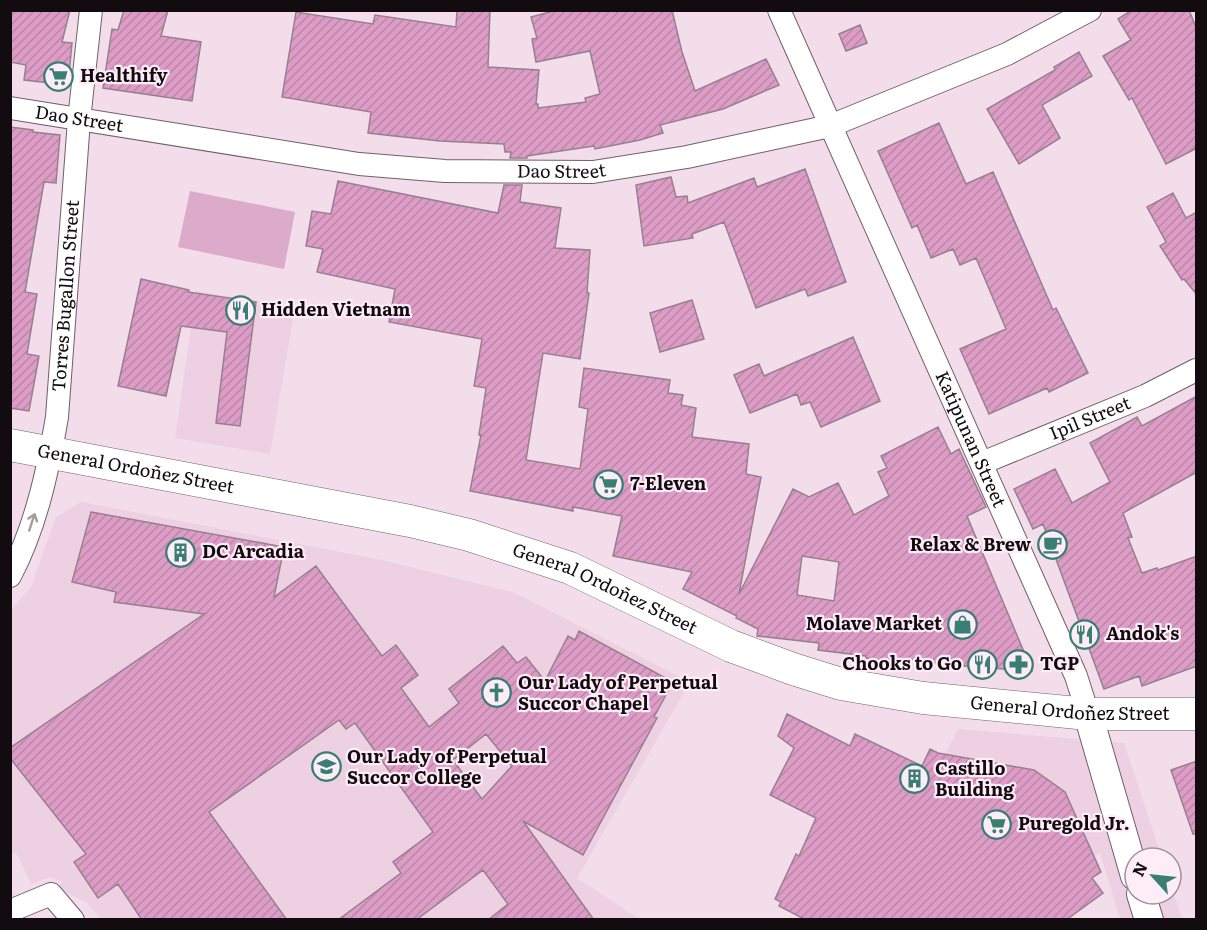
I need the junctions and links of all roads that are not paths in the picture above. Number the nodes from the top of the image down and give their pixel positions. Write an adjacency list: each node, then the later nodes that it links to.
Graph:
1 (92, 10): 5 (street, Torres Bugallon Street)
2 (780, 10): 6 (street, Katipunan Street)
3 (1090, 10): 6 (street, Dao Street)
4 (10, 108): 5 (street, Dao Street)
5 (79, 120): 6 (street, Dao Street); 9 (street, Torres Bugallon Street)
6 (830, 126): 10 (street, Katipunan Street)
7 (1197, 370): 10 (street, Ipil Street)
8 (10, 445): 9 (main road, General Ordoñez Street)
9 (51, 453): 11 (street, Torres Bugallon Street, one-way to 9); 12 (main road, General Ordoñez Street)
10 (982, 463): 12 (street, Katipunan Street)
11 (10, 576)
12 (1088, 714): 13 (main road, General Ordoñez Street); 14 (street, Katipunan Street)
13 (1197, 714)
14 (1126, 846)
15 (10, 911): 16 (street)
16 (73, 920)

